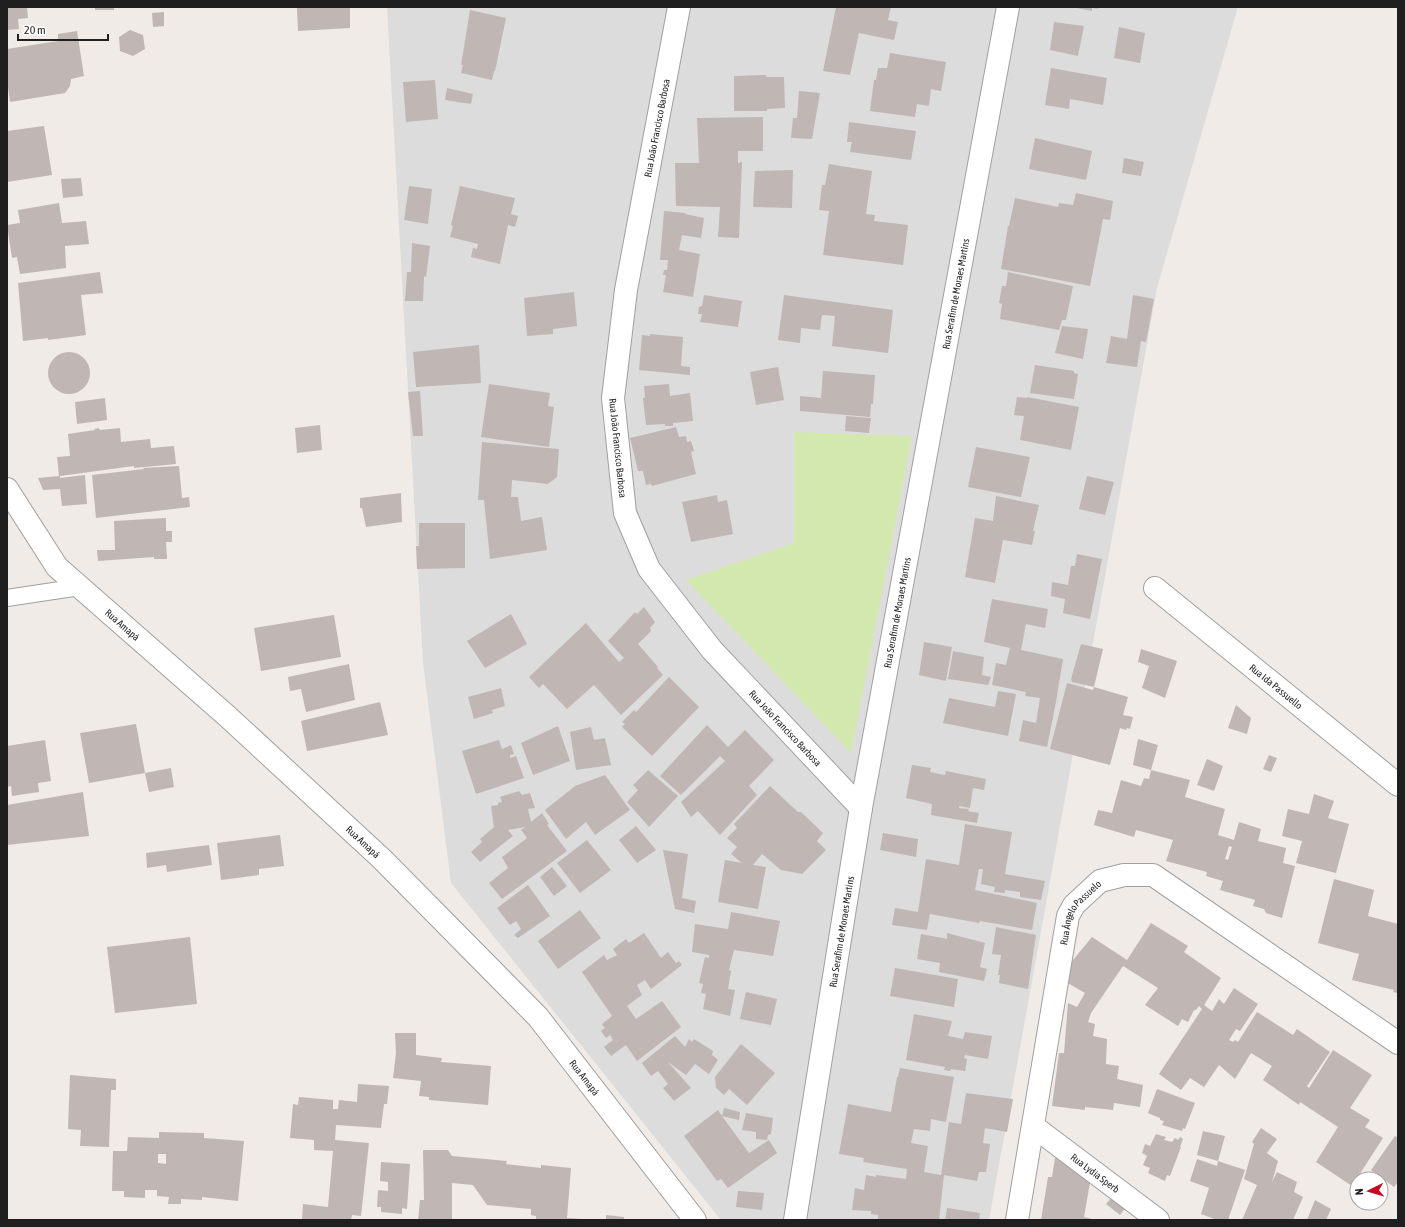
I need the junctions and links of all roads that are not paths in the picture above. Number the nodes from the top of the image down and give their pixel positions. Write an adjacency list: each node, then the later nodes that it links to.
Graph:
1 (680, 7): 8 (street, Rua João Francisco Barbosa)
2 (1008, 7): 8 (street, Rua Serafim de Moraes Martins)
3 (7, 488): 4 (street, Rua Amapá)
4 (80, 587): 6 (lane); 11 (street, Rua Amapá)
5 (1155, 588): 7 (street, Rua Ida Passuello)
6 (7, 598)
7 (1398, 785)
8 (861, 808): 12 (street, Rua Serafim de Moraes Martins)
9 (1398, 1042): 10 (street, Rua Ângelo Passuelo)
10 (1033, 1126): 13 (street, Rua Ângelo Passuelo); 14 (street, Rua Lydia Sperb)
11 (695, 1220)
12 (795, 1220)
13 (1017, 1220)
14 (1158, 1220)

